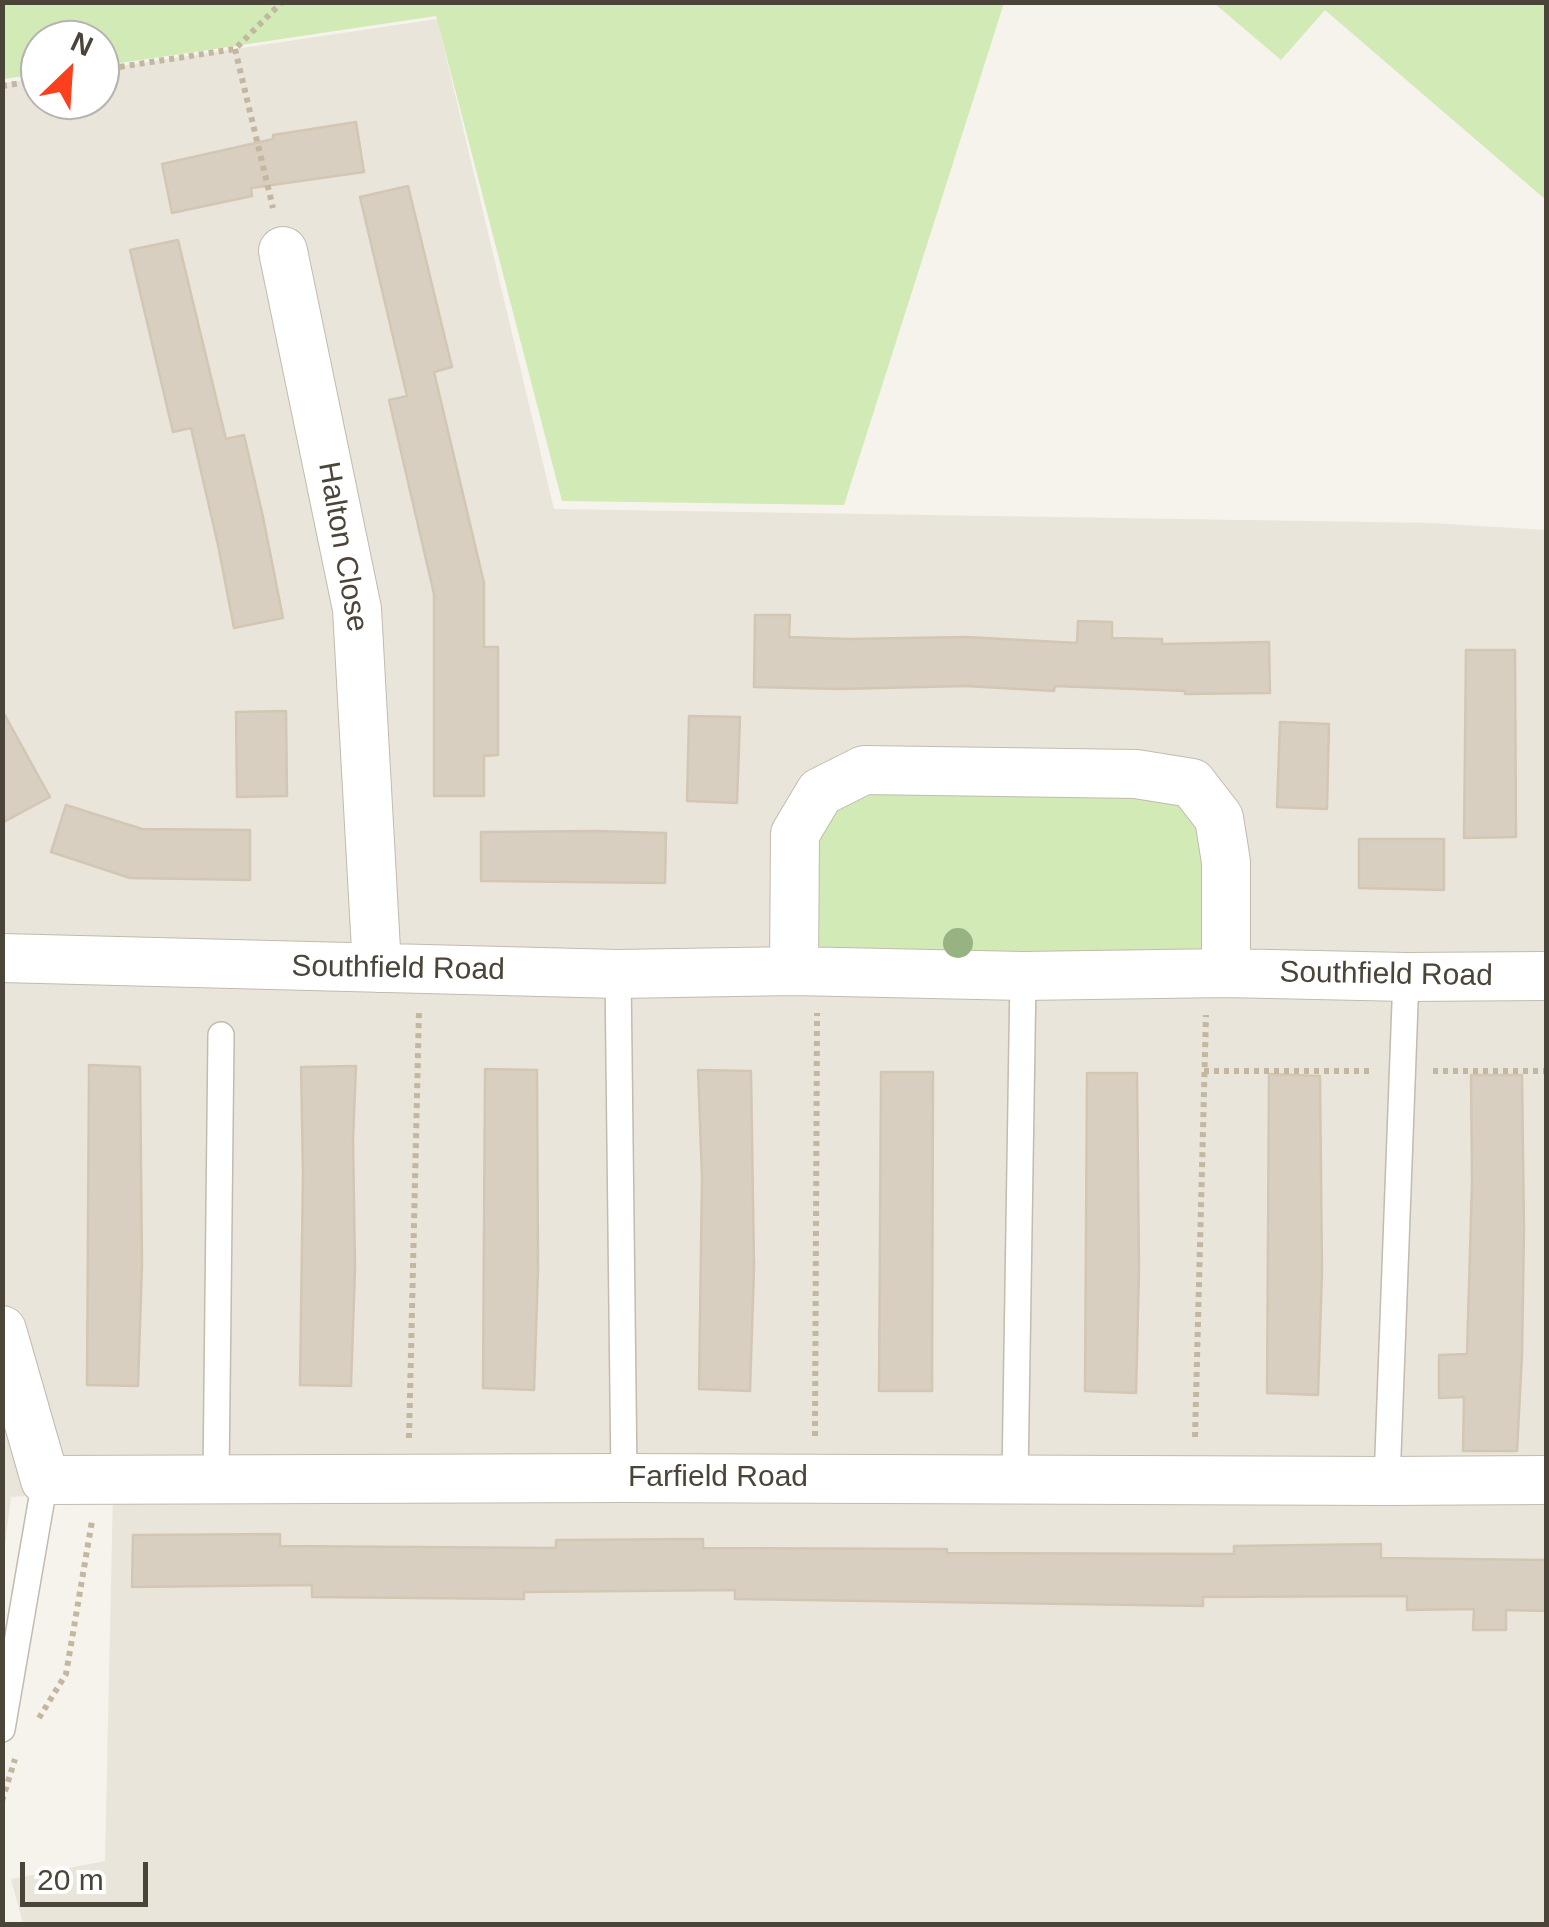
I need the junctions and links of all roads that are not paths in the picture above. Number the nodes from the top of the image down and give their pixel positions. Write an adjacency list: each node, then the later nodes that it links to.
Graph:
1 (284, 250): 3 (street, Halton Close)
2 (2, 958): 3 (street, Southfield Road)
3 (398, 968): 6 (street, Southfield Road)
4 (806, 972): 5 (street); 6 (street, Southfield Road); 7 (street, Southfield Road)
5 (1216, 973): 7 (street, Southfield Road); 9 (street, Southfield Road)
6 (618, 974): 12 (lane)
7 (1023, 976): 13 (lane)
8 (1546, 976): 9 (street, Southfield Road)
9 (1406, 977): 17 (lane)
10 (221, 1035): 14 (lane)
11 (2, 1330): 15 (street)
12 (624, 1478): 13 (street, Farfield Road); 14 (street, Farfield Road)
13 (1015, 1478): 17 (street, Farfield Road)
14 (216, 1479): 15 (street, Farfield Road)
15 (45, 1480): 18 (lane)
16 (1546, 1480): 17 (street, Farfield Road)
17 (1387, 1481)
18 (2, 1729)

